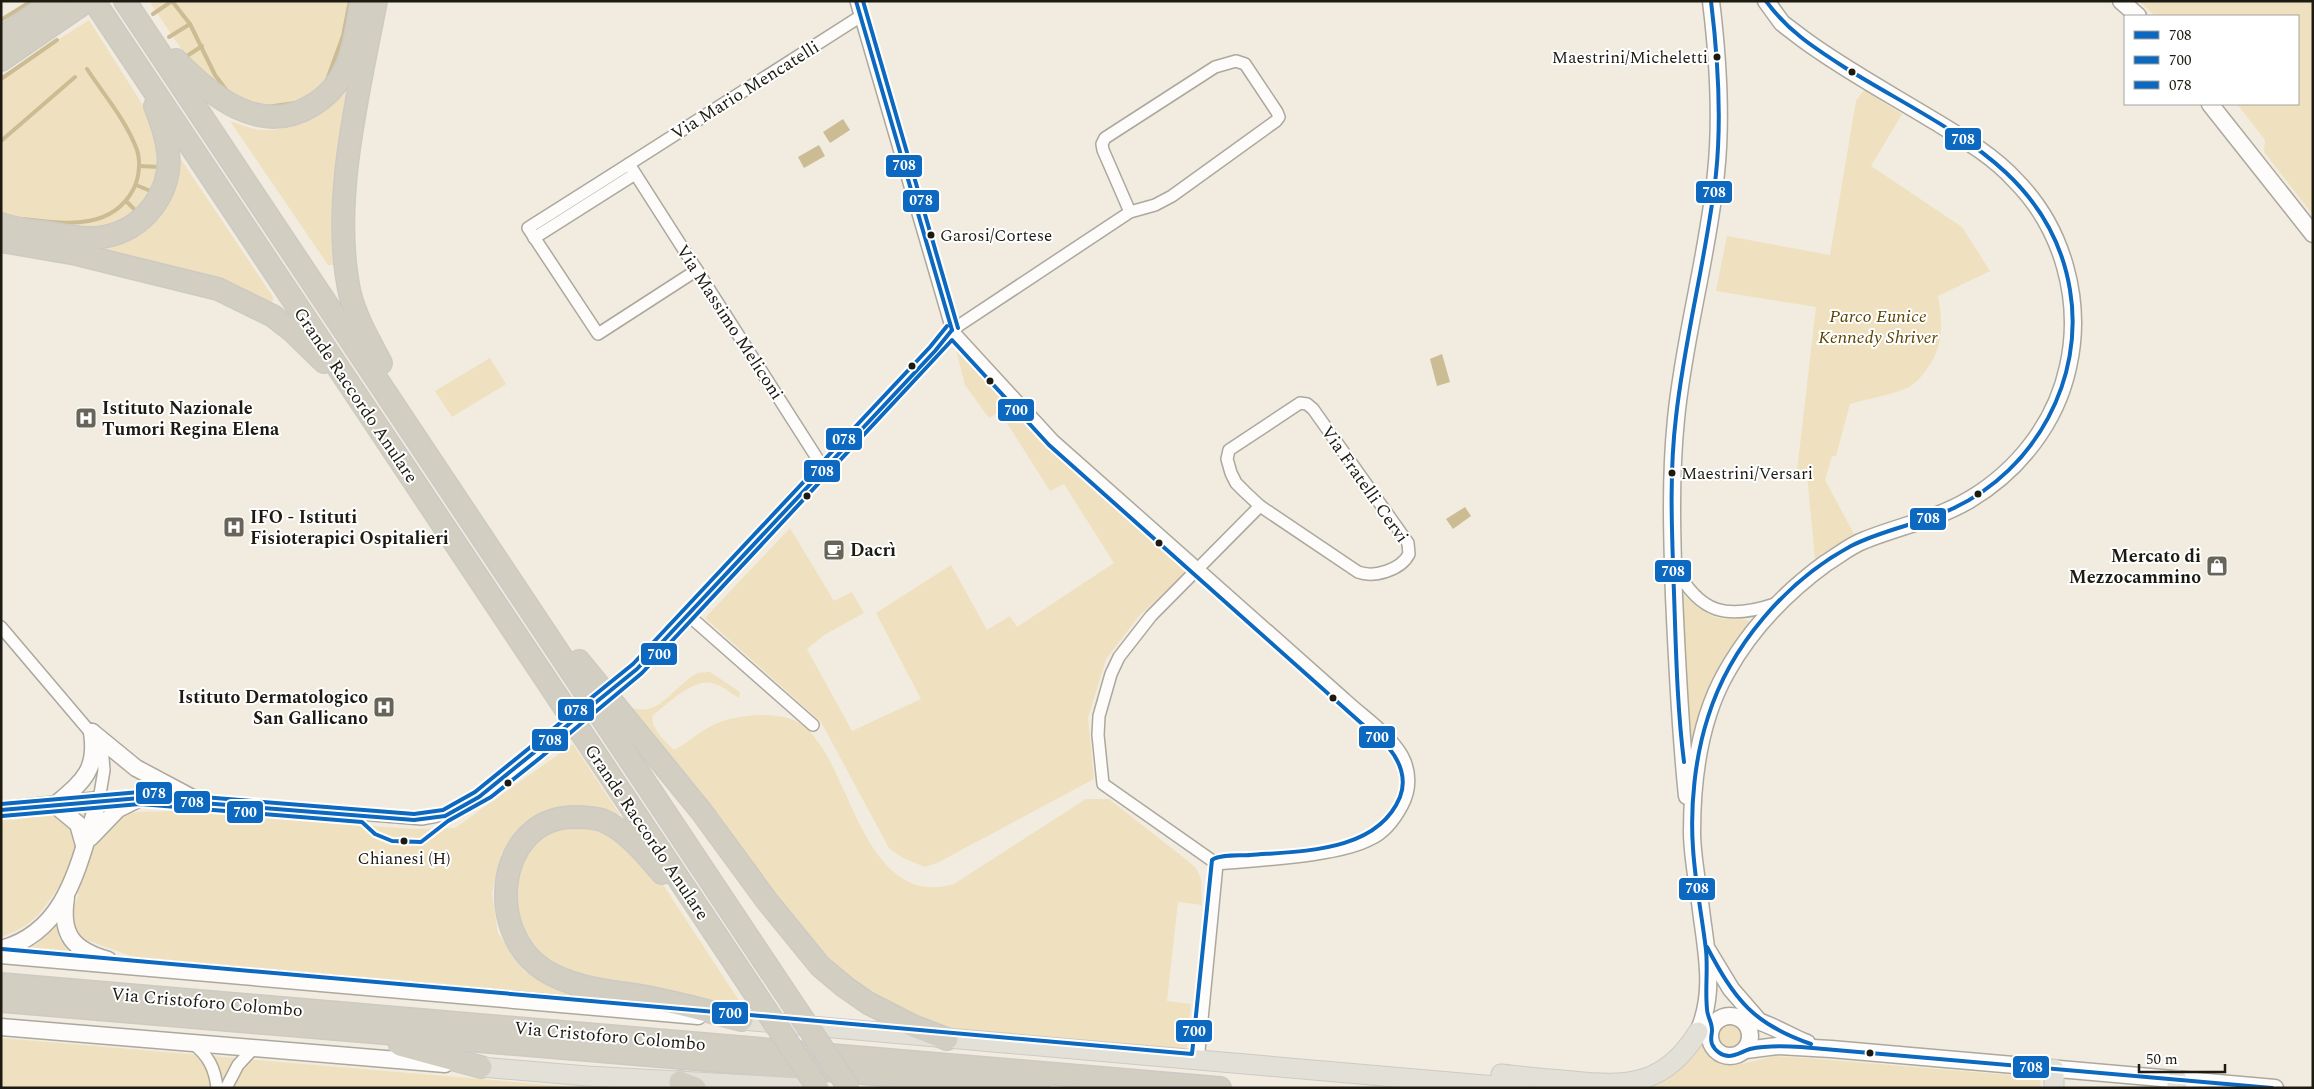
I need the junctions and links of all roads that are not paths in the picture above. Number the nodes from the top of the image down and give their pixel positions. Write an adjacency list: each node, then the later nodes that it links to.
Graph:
1 (54, 1): 13 (highway)
2 (87, 1): 13 (highway)
3 (94, 1): 14 (highway, Grande Raccordo Anulare)
4 (362, 1): 10 (highway)
5 (376, 1): 26 (highway)
6 (856, 1): 12 (street)
7 (1711, 1): 29 (street)
8 (1766, 1): 32 (street)
9 (2122, 1): 11 (street)
10 (134, 14): 26 (highway, Grande Raccordo Anulare)
11 (2137, 15)
12 (861, 16): 16 (street, Via Mario Mencatelli); 24 (street)
13 (5, 52)
14 (130, 55): 19 (highway); 25 (highway, Grande Raccordo Anulare)
15 (2211, 105): 20 (street)
16 (628, 164): 17 (street); 21 (street, Via Mario Mencatelli)
17 (635, 174): 21 (street); 23 (street, Via Massimo Meliconi)
18 (1130, 212): 18 (street); 24 (street)
19 (1, 224)
20 (2313, 234)
21 (534, 238): 23 (street)
22 (1, 241): 25 (highway)
23 (696, 270): 27 (street, Via Massimo Meliconi)
24 (952, 330): 27 (street); 30 (street)
25 (356, 393): 48 (highway, Grande Raccordo Anulare)
26 (427, 454): 31 (highway, Grande Raccordo Anulare)
27 (824, 469): 33 (street)
28 (1260, 506): 28 (street, Via Fratelli Cervi); 30 (street)
29 (1673, 564): 32 (street); 37 (street)
30 (1198, 569): 46 (street); 46 (street)
31 (525, 601): 60 (highway); 77 (highway, Grande Raccordo Anulare, bridge)
32 (1776, 604): 38 (street)
33 (687, 614): 35 (street); 41 (street, bridge)
34 (1, 627): 36 (street)
35 (812, 725)
36 (92, 732): 40 (street); 41 (street); 42 (street)
37 (1682, 748): 38 (street); 44 (street)
38 (1699, 749): 44 (street)
39 (140, 798): 40 (street); 41 (street); 45 (street)
40 (99, 800): 42 (street); 45 (street)
41 (198, 801)
42 (55, 804): 43 (street); 45 (street)
43 (2, 809)
44 (1692, 833): 49 (street)
45 (84, 845): 47 (street)
46 (1217, 864): 65 (street)
47 (67, 893): 50 (street); 52 (street)
48 (716, 935): 56 (highway); 76 (highway, Grande Raccordo Anulare, bridge)
49 (1705, 944): 55 (street); 57 (street)
50 (1, 949)
51 (1, 955): 52 (street, Via Cristoforo Colombo)
52 (144, 969): 56 (street, Via Cristoforo Colombo)
53 (1, 984): 79 (highway, Via Cristoforo Colombo)
54 (1, 1001): 59 (highway, Via Cristoforo Colombo)
55 (1749, 1019): 57 (street); 63 (street); 64 (street)
56 (742, 1020): 60 (main road, Via Cristoforo Colombo)
57 (1706, 1024): 64 (street); 68 (main road)
58 (1, 1026): 61 (street)
59 (334, 1029): 66 (highway); 78 (highway, Via Cristoforo Colombo)
60 (948, 1039): 65 (main road, Via Cristoforo Colombo)
61 (192, 1043): 62 (street); 73 (street)
62 (253, 1049): 66 (street); 74 (street)
63 (1831, 1049): 64 (street); 67 (street)
64 (1746, 1050)
65 (1198, 1060): 68 (main road, Via Cristoforo Colombo)
66 (481, 1067): 69 (main road)
67 (2054, 1068): 70 (street); 81 (main road)
68 (1337, 1073): 80 (main road, Via Cristoforo Colombo)
69 (586, 1082): 71 (main road)
70 (2177, 1084): 82 (street)
71 (688, 1085): 72 (main road)
72 (783, 1087): 75 (main road)
73 (217, 1088)
74 (226, 1088)
75 (804, 1088)
76 (818, 1088)
77 (849, 1088)
78 (1040, 1088)
79 (1220, 1088)
80 (1518, 1088)
81 (2054, 1088)
82 (2275, 1088)

